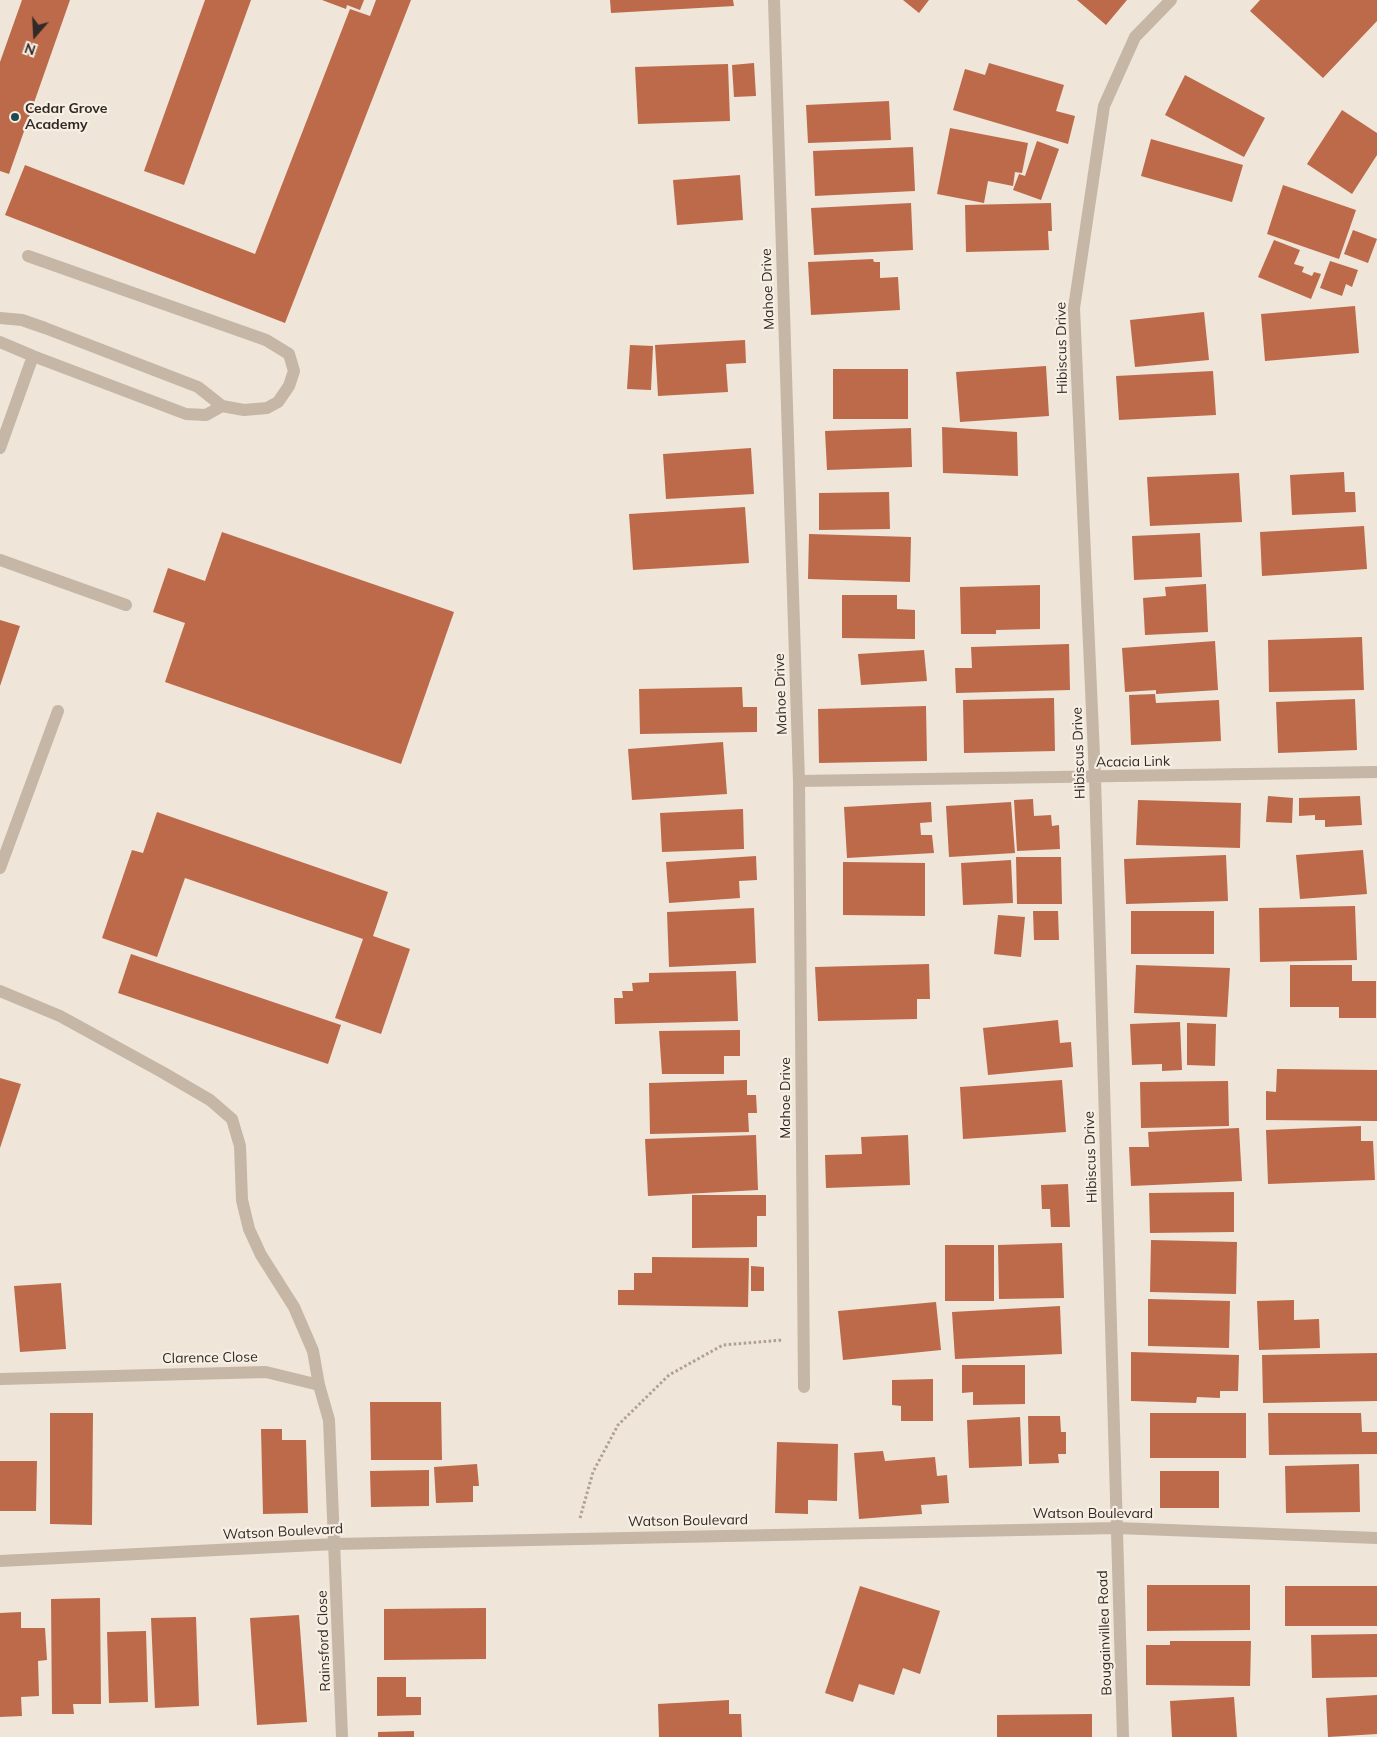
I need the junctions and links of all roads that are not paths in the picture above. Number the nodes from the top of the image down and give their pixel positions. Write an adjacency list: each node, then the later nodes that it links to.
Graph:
1 (774, 0): 14 (street, Mahoe Drive)
2 (1170, 0): 13 (street, Hibiscus Drive)
3 (28, 256): 7 (street)
4 (0, 318): 7 (street)
5 (0, 342): 6 (street)
6 (33, 356): 7 (street); 8 (street)
7 (222, 406)
8 (0, 448)
9 (0, 560): 10 (street)
10 (126, 605)
11 (58, 710): 15 (street)
12 (1377, 772): 13 (street, Acacia Link)
13 (1095, 778): 14 (street, Acacia Link); 20 (street, Hibiscus Drive)
14 (799, 782): 19 (street, Mahoe Drive)
15 (0, 868)
16 (0, 992): 18 (street)
17 (0, 1379): 18 (street, Clarence Close)
18 (319, 1385): 22 (street)
19 (804, 1387)
20 (1117, 1528): 21 (street, Watson Boulevard); 22 (street, Watson Boulevard); 25 (street, Bougainvillea Road)
21 (1377, 1538)
22 (335, 1544): 23 (street, Watson Boulevard); 24 (street, Rainsford Close)
23 (0, 1561)
24 (342, 1737)
25 (1123, 1737)

